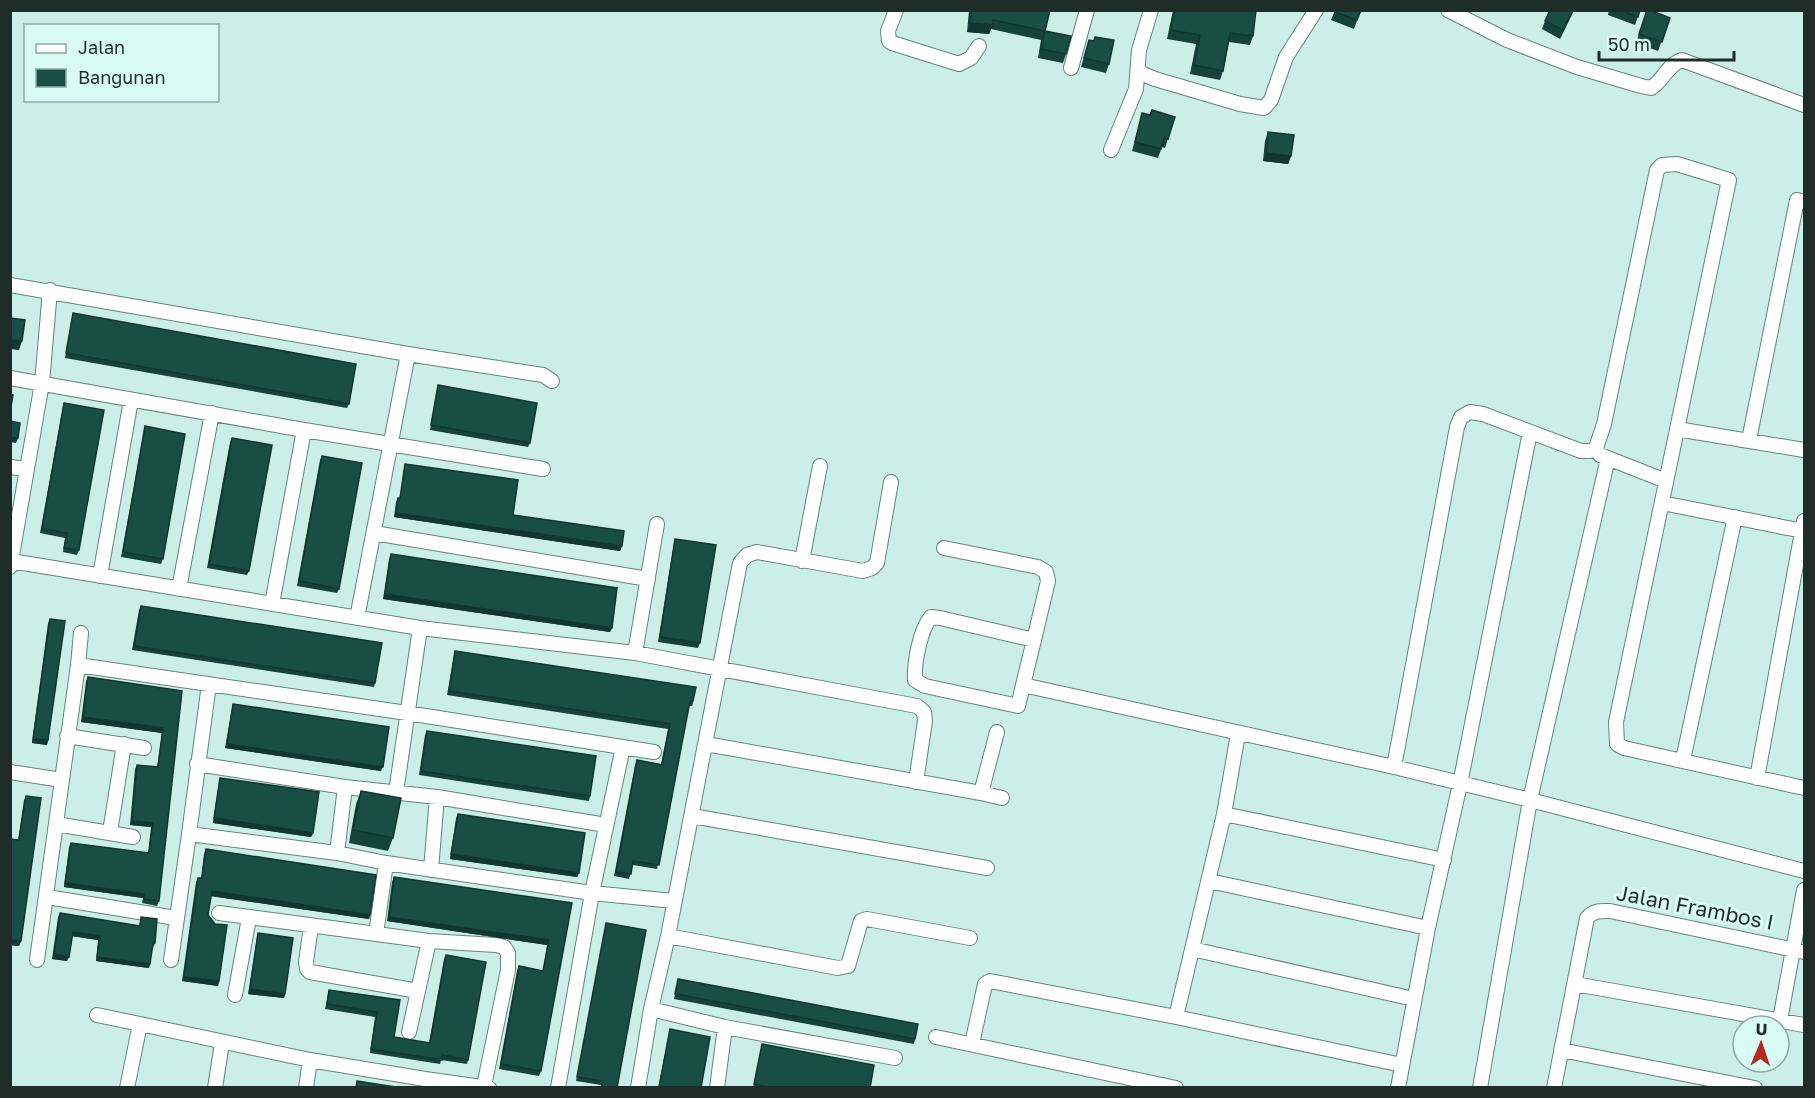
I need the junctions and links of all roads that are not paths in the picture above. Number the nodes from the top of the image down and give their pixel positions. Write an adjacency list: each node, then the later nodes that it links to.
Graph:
1 (896, 10): 6 (street)
2 (1087, 10): 7 (street)
3 (1151, 10): 8 (street)
4 (1316, 10): 8 (street)
5 (1448, 10): 9 (street)
6 (979, 46)
7 (1071, 68)
8 (1138, 72): 10 (street)
9 (1804, 105)
10 (1111, 150)
11 (1804, 202): 23 (street)
12 (10, 285): 13 (street)
13 (51, 290): 14 (street); 17 (street)
14 (408, 354): 16 (street); 24 (street)
15 (10, 378): 17 (street)
16 (552, 381)
17 (42, 383): 18 (street); 30 (street)
18 (131, 400): 19 (street); 42 (street)
19 (212, 413): 21 (street); 44 (street)
20 (1677, 429): 23 (street); 26 (street); 32 (street)
21 (304, 430): 24 (street); 45 (street)
22 (1530, 432): 26 (street); 66 (street); 71 (street)
23 (1749, 440): 25 (street)
24 (391, 444): 31 (street); 38 (street)
25 (1804, 450)
26 (1590, 451): 27 (street)
27 (1608, 458): 32 (street); 78 (street)
28 (820, 466): 41 (street)
29 (10, 467): 30 (street)
30 (27, 469): 40 (street)
31 (543, 469)
32 (1666, 481): 34 (street)
33 (891, 482): 41 (street)
34 (1662, 503): 35 (street); 64 (street)
35 (1735, 517): 37 (street); 64 (street)
36 (657, 524): 43 (street)
37 (1804, 526): 68 (street)
38 (374, 533): 43 (street); 46 (street)
39 (944, 548): 49 (street)
40 (12, 557): 42 (street)
41 (802, 561): 52 (street)
42 (100, 576): 44 (street)
43 (648, 579): 50 (street)
44 (179, 589): 45 (street)
45 (272, 604): 46 (street)
46 (357, 618): 47 (street)
47 (420, 628): 50 (street); 55 (street)
48 (81, 633): 51 (street)
49 (1034, 640): 54 (street); 54 (street)
50 (635, 653): 52 (street)
51 (78, 665): 53 (street); 58 (street)
52 (718, 670): 60 (street); 70 (street)
53 (209, 684): 55 (street); 65 (street)
54 (1023, 685): 57 (street)
55 (407, 713): 61 (street); 74 (street)
56 (997, 732): 75 (street)
57 (1238, 734): 66 (street); 79 (street)
58 (67, 736): 59 (street); 69 (street)
59 (124, 744): 62 (street); 83 (street)
60 (706, 744): 70 (street); 80 (street)
61 (623, 747): 63 (street); 82 (street)
62 (144, 748)
63 (654, 752)
64 (1683, 760): 68 (street)
65 (197, 764): 72 (street); 84 (street)
66 (1394, 767): 71 (street)
67 (10, 772): 69 (street)
68 (1757, 777): 73 (street)
69 (62, 780): 81 (street)
70 (916, 782): 75 (street)
71 (1460, 784): 78 (street); 87 (street)
72 (345, 786): 74 (street); 86 (street)
73 (1804, 788)
74 (396, 792): 76 (street)
75 (981, 793): 77 (street)
76 (437, 797): 82 (street); 90 (street)
77 (1002, 798)
78 (1530, 800): 91 (street); 138 (street)
79 (1224, 814): 87 (street); 92 (street)
80 (692, 816): 89 (street); 96 (street)
81 (56, 824): 83 (street); 95 (street)
82 (606, 825): 94 (street)
83 (110, 832): 85 (street)
84 (189, 834): 86 (street); 98 (street)
85 (133, 837)
86 (337, 853): 88 (street)
87 (1444, 860): 101 (street)
88 (386, 863): 90 (street); 102 (street)
89 (987, 868)
90 (431, 870): 94 (street)
91 (1804, 871)
92 (1209, 881): 101 (street); 106 (street)
93 (1804, 890): 107 (street)
94 (592, 893): 96 (street); 133 (street)
95 (47, 897): 98 (street); 108 (street)
96 (674, 900): 103 (street)
97 (219, 913): 99 (street)
98 (176, 918): 109 (street)
99 (249, 918): 100 (street); 112 (street)
100 (311, 926): 102 (street); 111 (street)
101 (1428, 928): 113 (street)
102 (376, 934): 105 (street)
103 (668, 936): 104 (street); 114 (street)
104 (970, 938)
105 (429, 941): 111 (street); 129 (street)
106 (1192, 949): 113 (street); 118 (street)
107 (1799, 951): 110 (street, Jalan Frambos I); 116 (street)
108 (37, 960)
109 (171, 960)
110 (1575, 984): 115 (street); 125 (street, Jalan Frambos I)
111 (418, 992): 121 (street)
112 (235, 995)
113 (1414, 999): 128 (street)
114 (651, 1009): 120 (street); 134 (street)
115 (1746, 1014)
116 (1782, 1014)
117 (97, 1015): 119 (street)
118 (1176, 1017): 124 (street); 128 (street)
119 (140, 1024): 123 (street); 130 (street)
120 (725, 1027): 126 (street); 135 (street)
121 (409, 1032)
122 (936, 1037): 124 (street)
123 (222, 1043): 127 (street); 131 (street)
124 (972, 1044): 136 (street)
125 (1561, 1050): 139 (street, Jalan Frambos I); 140 (street)
126 (895, 1058)
127 (310, 1060): 129 (street); 132 (street)
128 (1402, 1065): 137 (street)
129 (486, 1087)
130 (127, 1088)
131 (215, 1088)
132 (306, 1088)
133 (558, 1088)
134 (638, 1088)
135 (717, 1088)
136 (1176, 1088)
137 (1398, 1088)
138 (1480, 1088)
139 (1554, 1088)
140 (1755, 1088)

